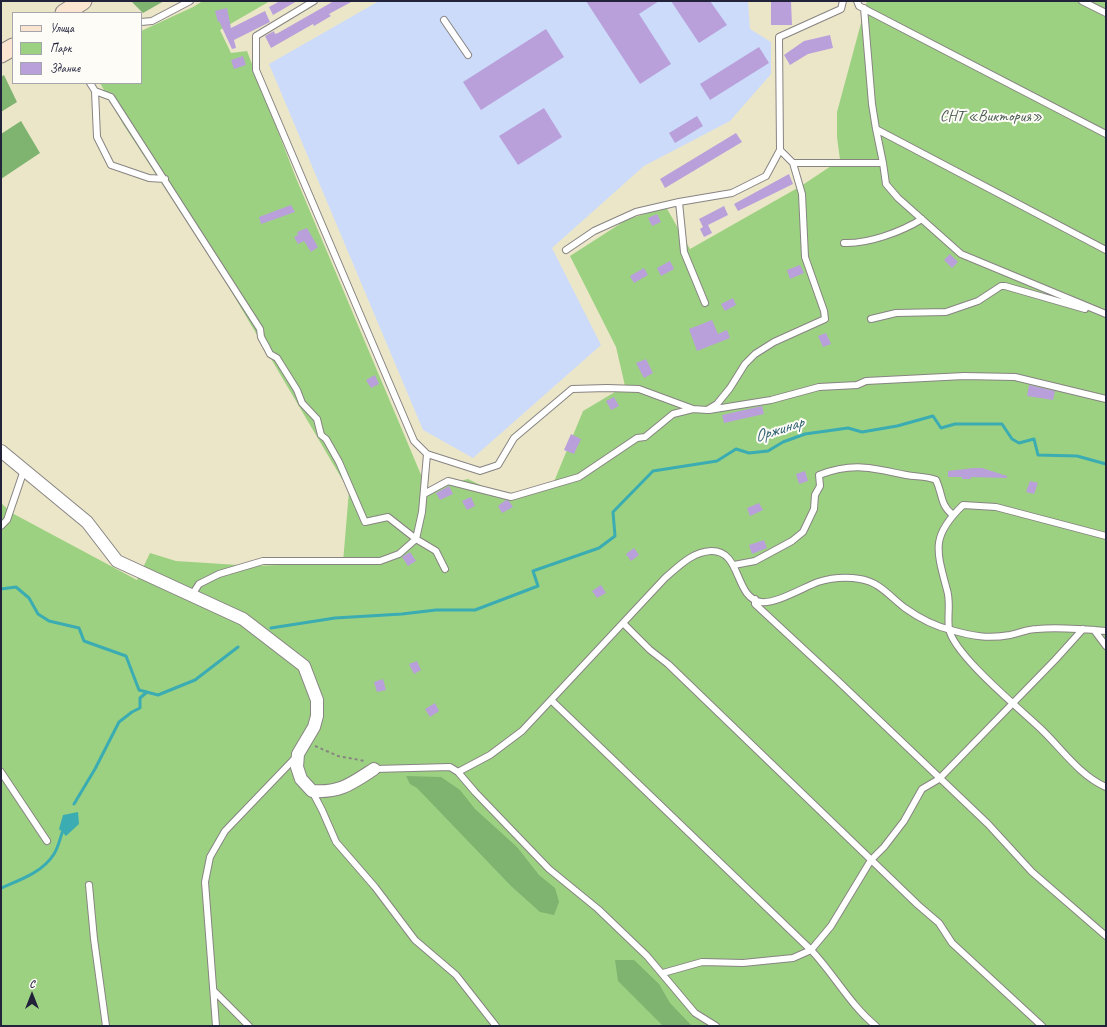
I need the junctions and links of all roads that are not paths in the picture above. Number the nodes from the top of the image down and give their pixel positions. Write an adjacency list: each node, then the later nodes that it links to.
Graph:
1 (83, 1): 8 (main road)
2 (190, 1): 11 (lane)
3 (314, 1): 35 (lane)
4 (842, 1): 19 (lane)
5 (857, 1): 7 (lane)
6 (1082, 1): 9 (lane)
7 (864, 8): 17 (lane); 18 (lane)
8 (66, 12)
9 (1106, 13)
10 (444, 20): 14 (lane)
11 (142, 22)
12 (12, 47): 13 (main road)
13 (1, 54)
14 (468, 55)
15 (91, 84): 16 (lane)
16 (95, 91): 22 (lane); 22 (lane)
17 (876, 129): 21 (lane); 27 (lane)
18 (1106, 134)
19 (780, 150): 20 (lane); 23 (lane)
20 (793, 163): 21 (lane); 33 (lane)
21 (883, 163): 24 (lane)
22 (165, 179): 41 (lane)
23 (679, 202): 26 (lane); 28 (lane)
24 (922, 219): 25 (lane); 29 (lane)
25 (844, 243)
26 (566, 250)
27 (1106, 250)
28 (705, 303)
29 (1106, 315): 30 (lane)
30 (871, 319)
31 (1106, 399): 33 (lane)
32 (693, 409): 33 (lane); 35 (lane); 37 (lane)
33 (707, 410)
34 (1, 451): 36 (street)
35 (427, 454): 37 (lane)
36 (24, 470): 39 (lane); 44 (street)
37 (424, 494): 41 (lane)
38 (953, 516): 40 (lane); 42 (lane); 48 (lane)
39 (1, 526)
40 (1106, 536)
41 (416, 539): 43 (lane); 44 (lane)
42 (734, 564): 45 (lane); 46 (lane)
43 (445, 569)
44 (192, 595): 54 (street)
45 (756, 599): 48 (lane); 58 (lane)
46 (624, 624): 52 (lane); 62 (lane)
47 (1083, 629): 48 (lane); 49 (lane); 53 (lane)
48 (949, 630): 53 (lane)
49 (1094, 630): 50 (lane); 51 (lane)
50 (1106, 631)
51 (1106, 646)
52 (551, 700): 57 (lane); 65 (lane)
53 (1012, 703): 58 (lane); 59 (lane)
54 (298, 754): 60 (street); 67 (lane)
55 (371, 765): 57 (lane); 60 (street)
56 (1, 772): 61 (lane)
57 (458, 772): 66 (lane)
58 (939, 779): 62 (lane); 64 (lane)
59 (1106, 787)
60 (312, 791): 71 (lane)
61 (46, 841)
62 (871, 860): 65 (lane); 74 (lane)
63 (89, 885): 68 (lane)
64 (1106, 936)
65 (811, 950): 66 (lane); 73 (lane)
66 (663, 973): 72 (lane)
67 (214, 991): 69 (lane); 70 (lane)
68 (106, 1026)
69 (216, 1026)
70 (249, 1026)
71 (496, 1026)
72 (716, 1026)
73 (876, 1026)
74 (1042, 1026)

